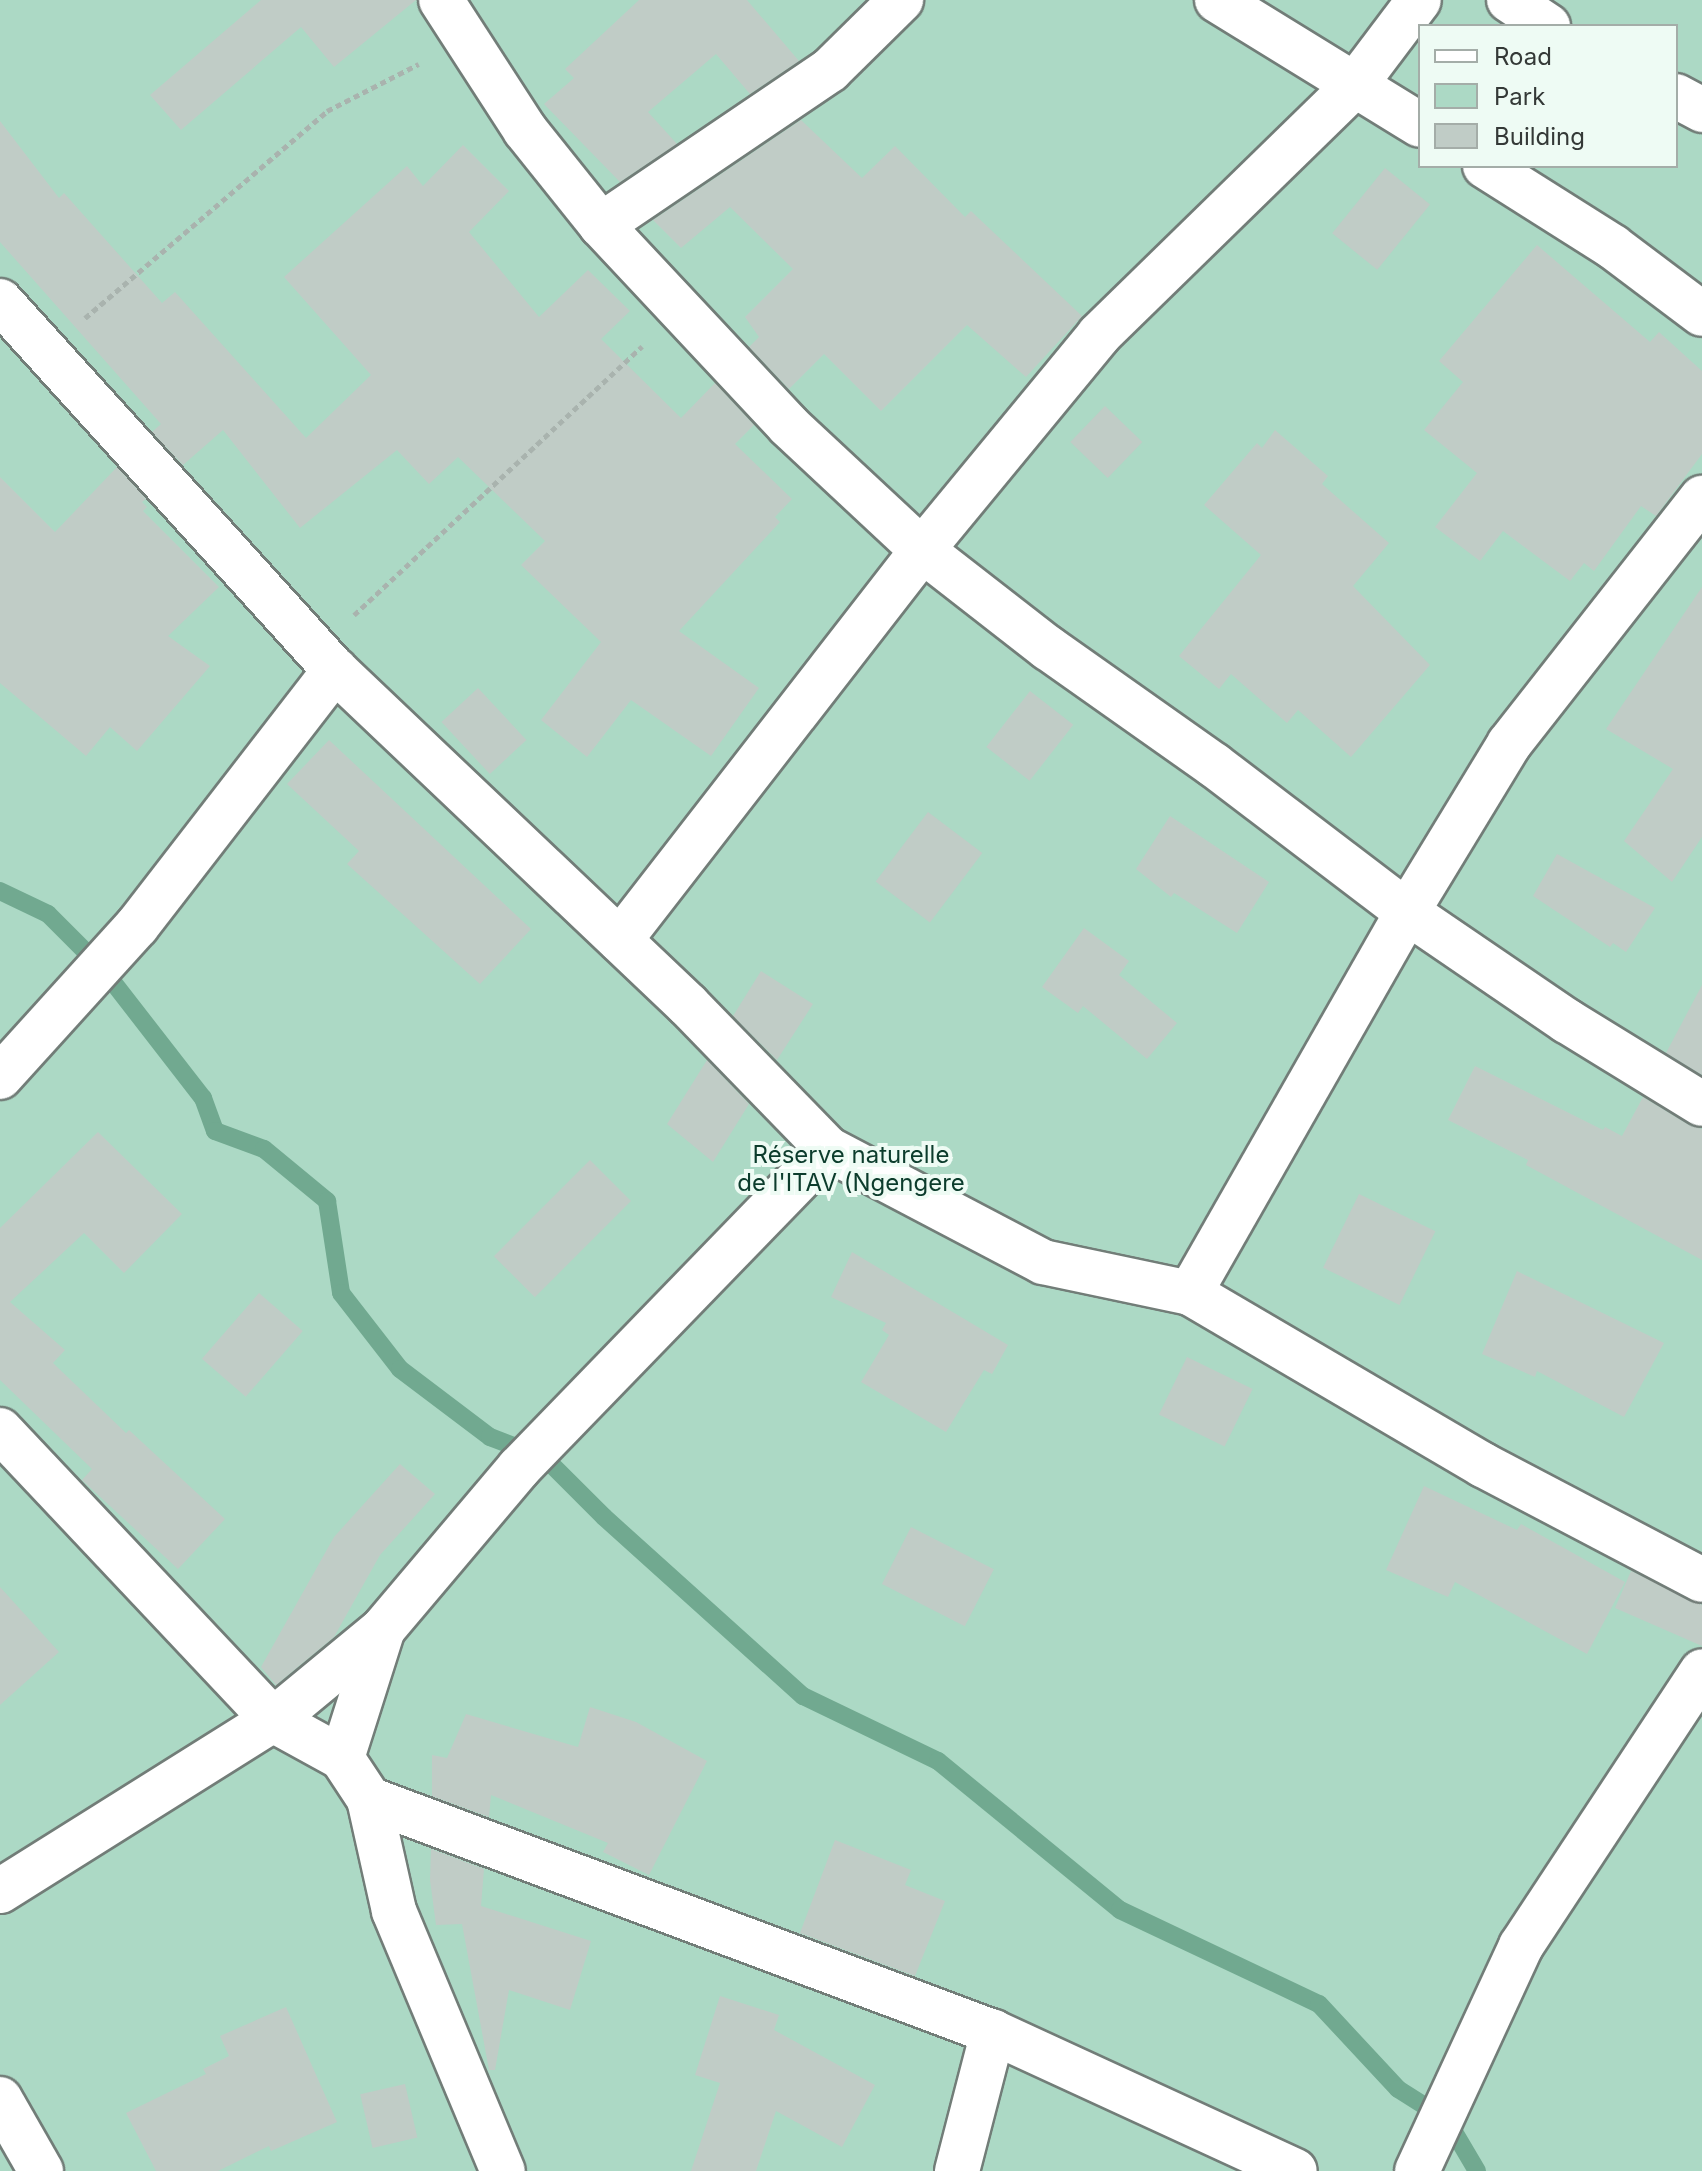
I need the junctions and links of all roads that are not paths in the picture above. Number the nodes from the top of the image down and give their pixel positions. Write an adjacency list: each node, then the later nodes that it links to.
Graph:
1 (441, 0): 12 (street)
2 (901, 0): 12 (street)
3 (1217, 0): 7 (street)
4 (1419, 0): 7 (street)
5 (1509, 0): 6 (street)
6 (1545, 24)
7 (1355, 85): 10 (street); 16 (street)
8 (1678, 97): 9 (street)
9 (1702, 110)
10 (1418, 124)
11 (1488, 168): 14 (street)
12 (601, 225): 16 (street)
13 (0, 301): 17 (street)
14 (1702, 314)
15 (1702, 498): 18 (street)
16 (922, 550): 18 (street); 19 (street)
17 (325, 660): 19 (street); 20 (street)
18 (1407, 912): 21 (street); 23 (street)
19 (620, 940): 22 (street)
20 (0, 1077)
21 (1702, 1104)
22 (828, 1149): 23 (street); 26 (street)
23 (1190, 1293): 25 (street)
24 (0, 1430): 28 (street)
25 (1702, 1580)
26 (383, 1629): 28 (street); 29 (street)
27 (1702, 1671): 34 (street)
28 (273, 1720): 29 (street); 31 (street)
29 (342, 1758): 30 (street)
30 (369, 1799): 32 (street); 36 (street)
31 (0, 1891)
32 (993, 2032): 37 (street); 38 (street)
33 (0, 2099): 35 (street)
34 (1423, 2159)
35 (41, 2171)
36 (503, 2171)
37 (957, 2171)
38 (1295, 2171)

